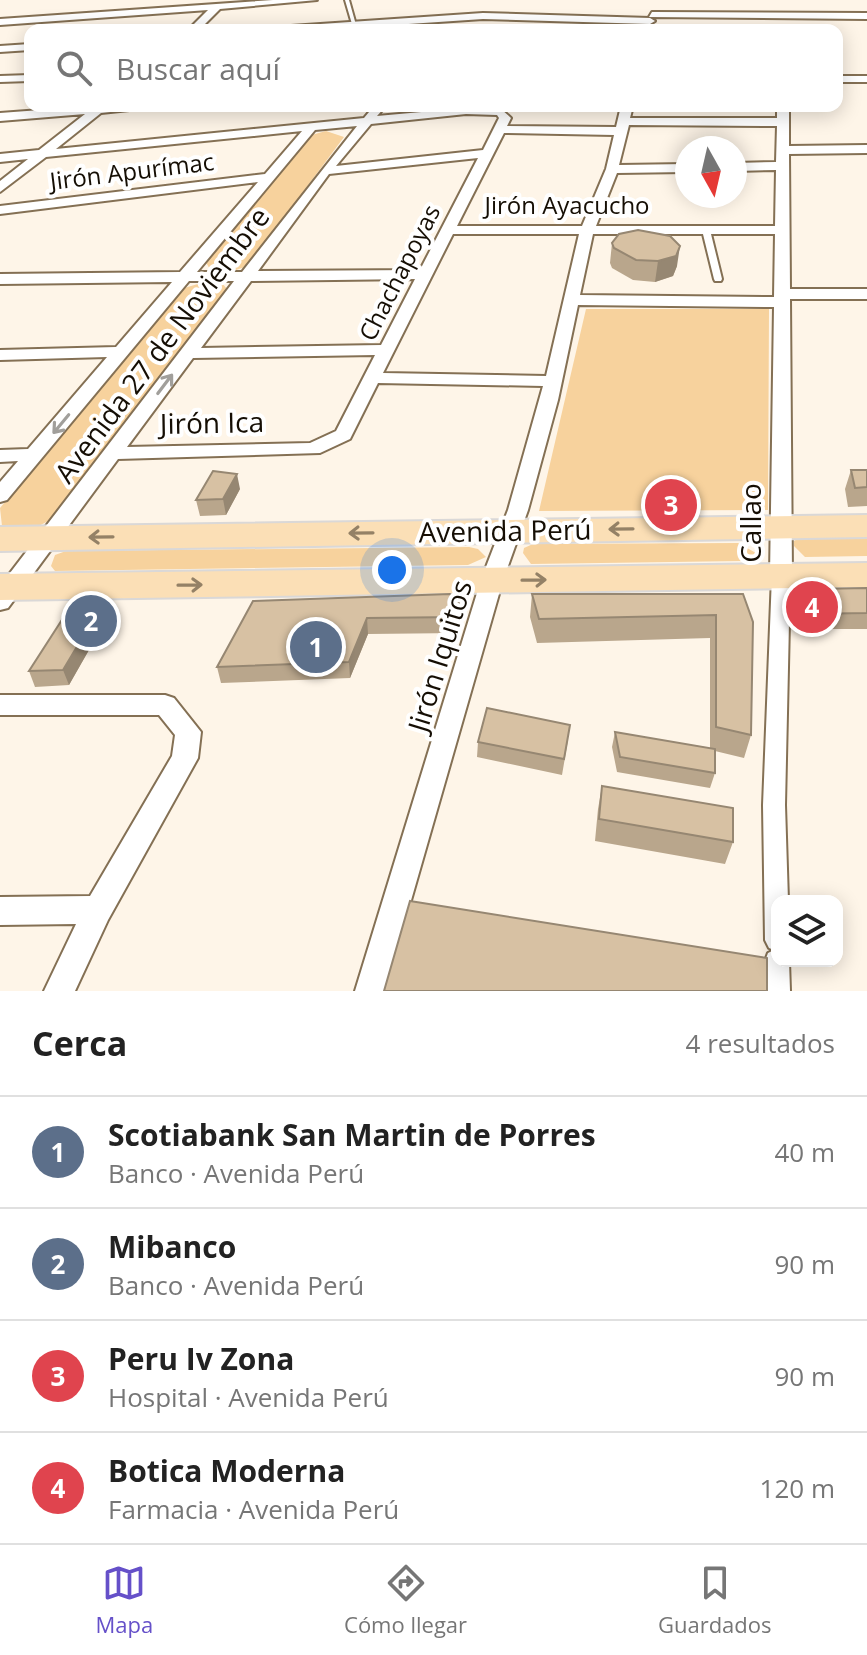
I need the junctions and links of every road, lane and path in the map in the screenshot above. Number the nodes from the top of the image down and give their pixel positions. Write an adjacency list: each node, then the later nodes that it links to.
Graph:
1 (312, 0): 5 (street)
2 (347, 0): 13 (lane)
3 (657, 0): 11 (street)
4 (783, 0): 7 (street)
5 (218, 6): 10 (street); 12 (street)
6 (555, 13): 9 (street); 11 (street); 15 (street)
7 (783, 16): 8 (street); 11 (street); 16 (street)
8 (867, 16)
9 (442, 18): 13 (street); 14 (street)
10 (0, 22)
11 (650, 22)
12 (199, 24)
13 (354, 24)
14 (438, 24)
15 (548, 24)
16 (783, 24)
17 (24, 47): 18 (street)
18 (0, 49)
19 (24, 78): 20 (street)
20 (0, 79)
21 (843, 79): 22 (street)
22 (867, 79)
23 (56, 112): 30 (street)
24 (95, 112): 36 (street)
25 (376, 112): 31 (street, Avenida 27 de Noviembre)
26 (472, 112): 31 (street)
27 (501, 112): 33 (street)
28 (783, 114): 29 (street); 38 (street, Callao)
29 (623, 115): 33 (street); 41 (street, Jirón Iquitos)
30 (0, 117)
31 (368, 123): 32 (street); 42 (street, Avenida 27 de Noviembre)
32 (310, 129): 36 (street); 43 (street, Avenida 27 de Noviembre)
33 (499, 129): 35 (street, Chachapoyas)
34 (867, 149): 38 (street)
35 (488, 153): 42 (street); 46 (street, Chachapoyas)
36 (42, 154): 37 (street); 44 (street)
37 (0, 158)
38 (782, 158): 39 (street); 49 (street, Callao)
39 (747, 165)
40 (675, 168): 41 (street)
41 (612, 169): 47 (street, Jirón Iquitos)
42 (326, 171): 52 (street, Avenida 27 de Noviembre)
43 (270, 177): 45 (street, Jirón Apurímac); 51 (street, Avenida 27 de Noviembre)
44 (0, 188)
45 (0, 210)
46 (448, 230): 47 (street, Jirón Ayacucho); 50 (street, Chachapoyas)
47 (587, 230): 48 (street, Jirón Ayacucho); 57 (street, Jirón Iquitos)
48 (706, 230): 49 (street, Jirón Ayacucho); 54 (lane)
49 (782, 230): 56 (street, Callao)
50 (425, 274): 52 (street); 58 (street, Chachapoyas)
51 (185, 277): 52 (street); 53 (street); 59 (street, Avenida 27 de Noviembre)
52 (245, 277): 60 (street, Avenida 27 de Noviembre)
53 (0, 279)
54 (718, 279)
55 (867, 294): 56 (street)
56 (782, 298): 57 (street); 70 (street, Callao)
57 (571, 300): 63 (street, Jirón Iquitos)
58 (388, 350): 60 (street); 62 (street, Chachapoyas)
59 (122, 352): 61 (street); 66 (street, Avenida 27 de Noviembre, one-way to 66)
60 (188, 353): 65 (street, Avenida 27 de Noviembre, one-way to 60)
61 (0, 355)
62 (372, 378): 63 (street); 64 (street, Chachapoyas)
63 (551, 381): 71 (street, Jirón Iquitos)
64 (313, 449): 65 (street, Jirón Ica)
65 (114, 453): 72 (street, Avenida 27 de Noviembre)
66 (33, 455): 67 (street); 68 (street, Avenida 27 de Noviembre)
67 (0, 456)
68 (0, 495)
69 (867, 526): 70 (main road, Avenida Perú)
70 (779, 527): 71 (main road, Avenida Perú, one-way to 71); 75 (street, Callao)
71 (510, 531): 72 (main road, Avenida Perú, one-way to 72); 76 (street, Jirón Iquitos)
72 (49, 538): 73 (main road, Avenida Perú); 77 (street, Avenida 27 de Noviembre)
73 (0, 539)
74 (867, 575): 75 (main road, Avenida Perú)
75 (781, 576): 76 (main road, Avenida Perú, one-way to 75); 79 (street, Callao)
76 (492, 580): 77 (main road, Avenida Perú, one-way to 76); 84 (street, Jirón Iquitos)
77 (4, 592)
78 (0, 705): 80 (street)
79 (776, 895)
80 (98, 910): 81 (street); 83 (street)
81 (0, 911)
82 (777, 967): 85 (street)
83 (59, 991)
84 (370, 991)
85 (778, 991)

